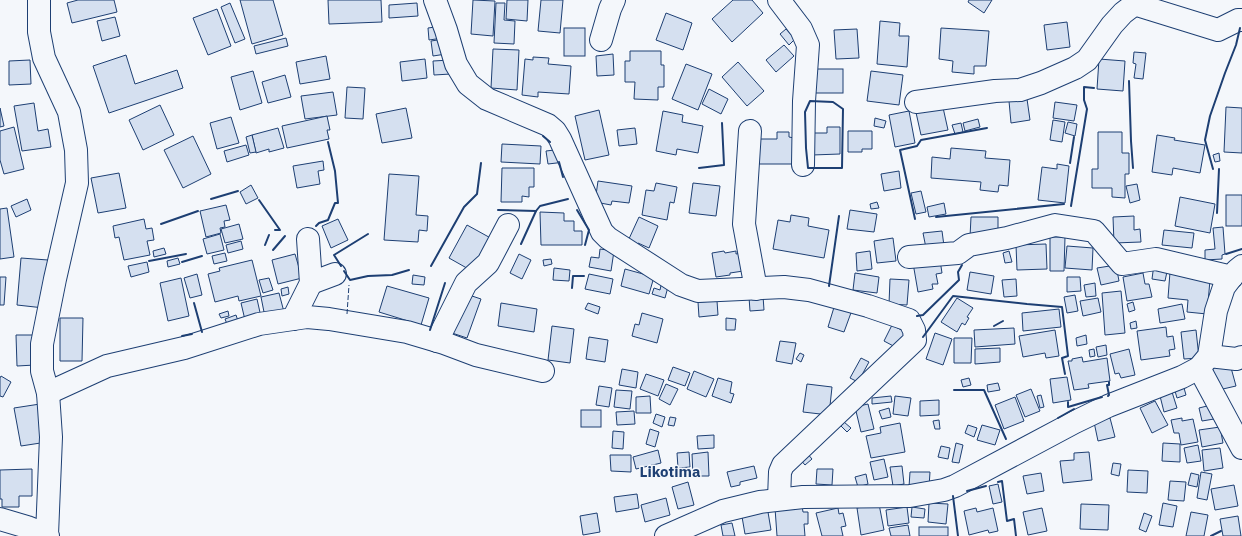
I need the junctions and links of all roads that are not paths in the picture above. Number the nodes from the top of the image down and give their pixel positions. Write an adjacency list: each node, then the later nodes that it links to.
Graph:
1 (39, 0): 23 (street)
2 (435, 0): 17 (street)
3 (614, 0): 7 (street)
4 (779, 0): 10 (street)
5 (1137, 2): 6 (street); 8 (street)
6 (1242, 20)
7 (602, 40)
8 (916, 102)
9 (750, 131): 17 (street)
10 (803, 165)
11 (508, 225): 19 (street)
12 (308, 239): 16 (street)
13 (909, 257): 14 (street)
14 (1237, 272): 21 (street)
15 (335, 274): 16 (street)
16 (311, 283): 18 (street)
17 (756, 289): 25 (street)
18 (293, 319): 19 (street); 23 (street)
19 (437, 341): 22 (street)
20 (1242, 357): 21 (street)
21 (1204, 362): 24 (street); 25 (street)
22 (544, 371)
23 (48, 393): 27 (street)
24 (1242, 448)
25 (778, 500): 28 (street)
26 (0, 519): 27 (street)
27 (47, 536)
28 (666, 536)

